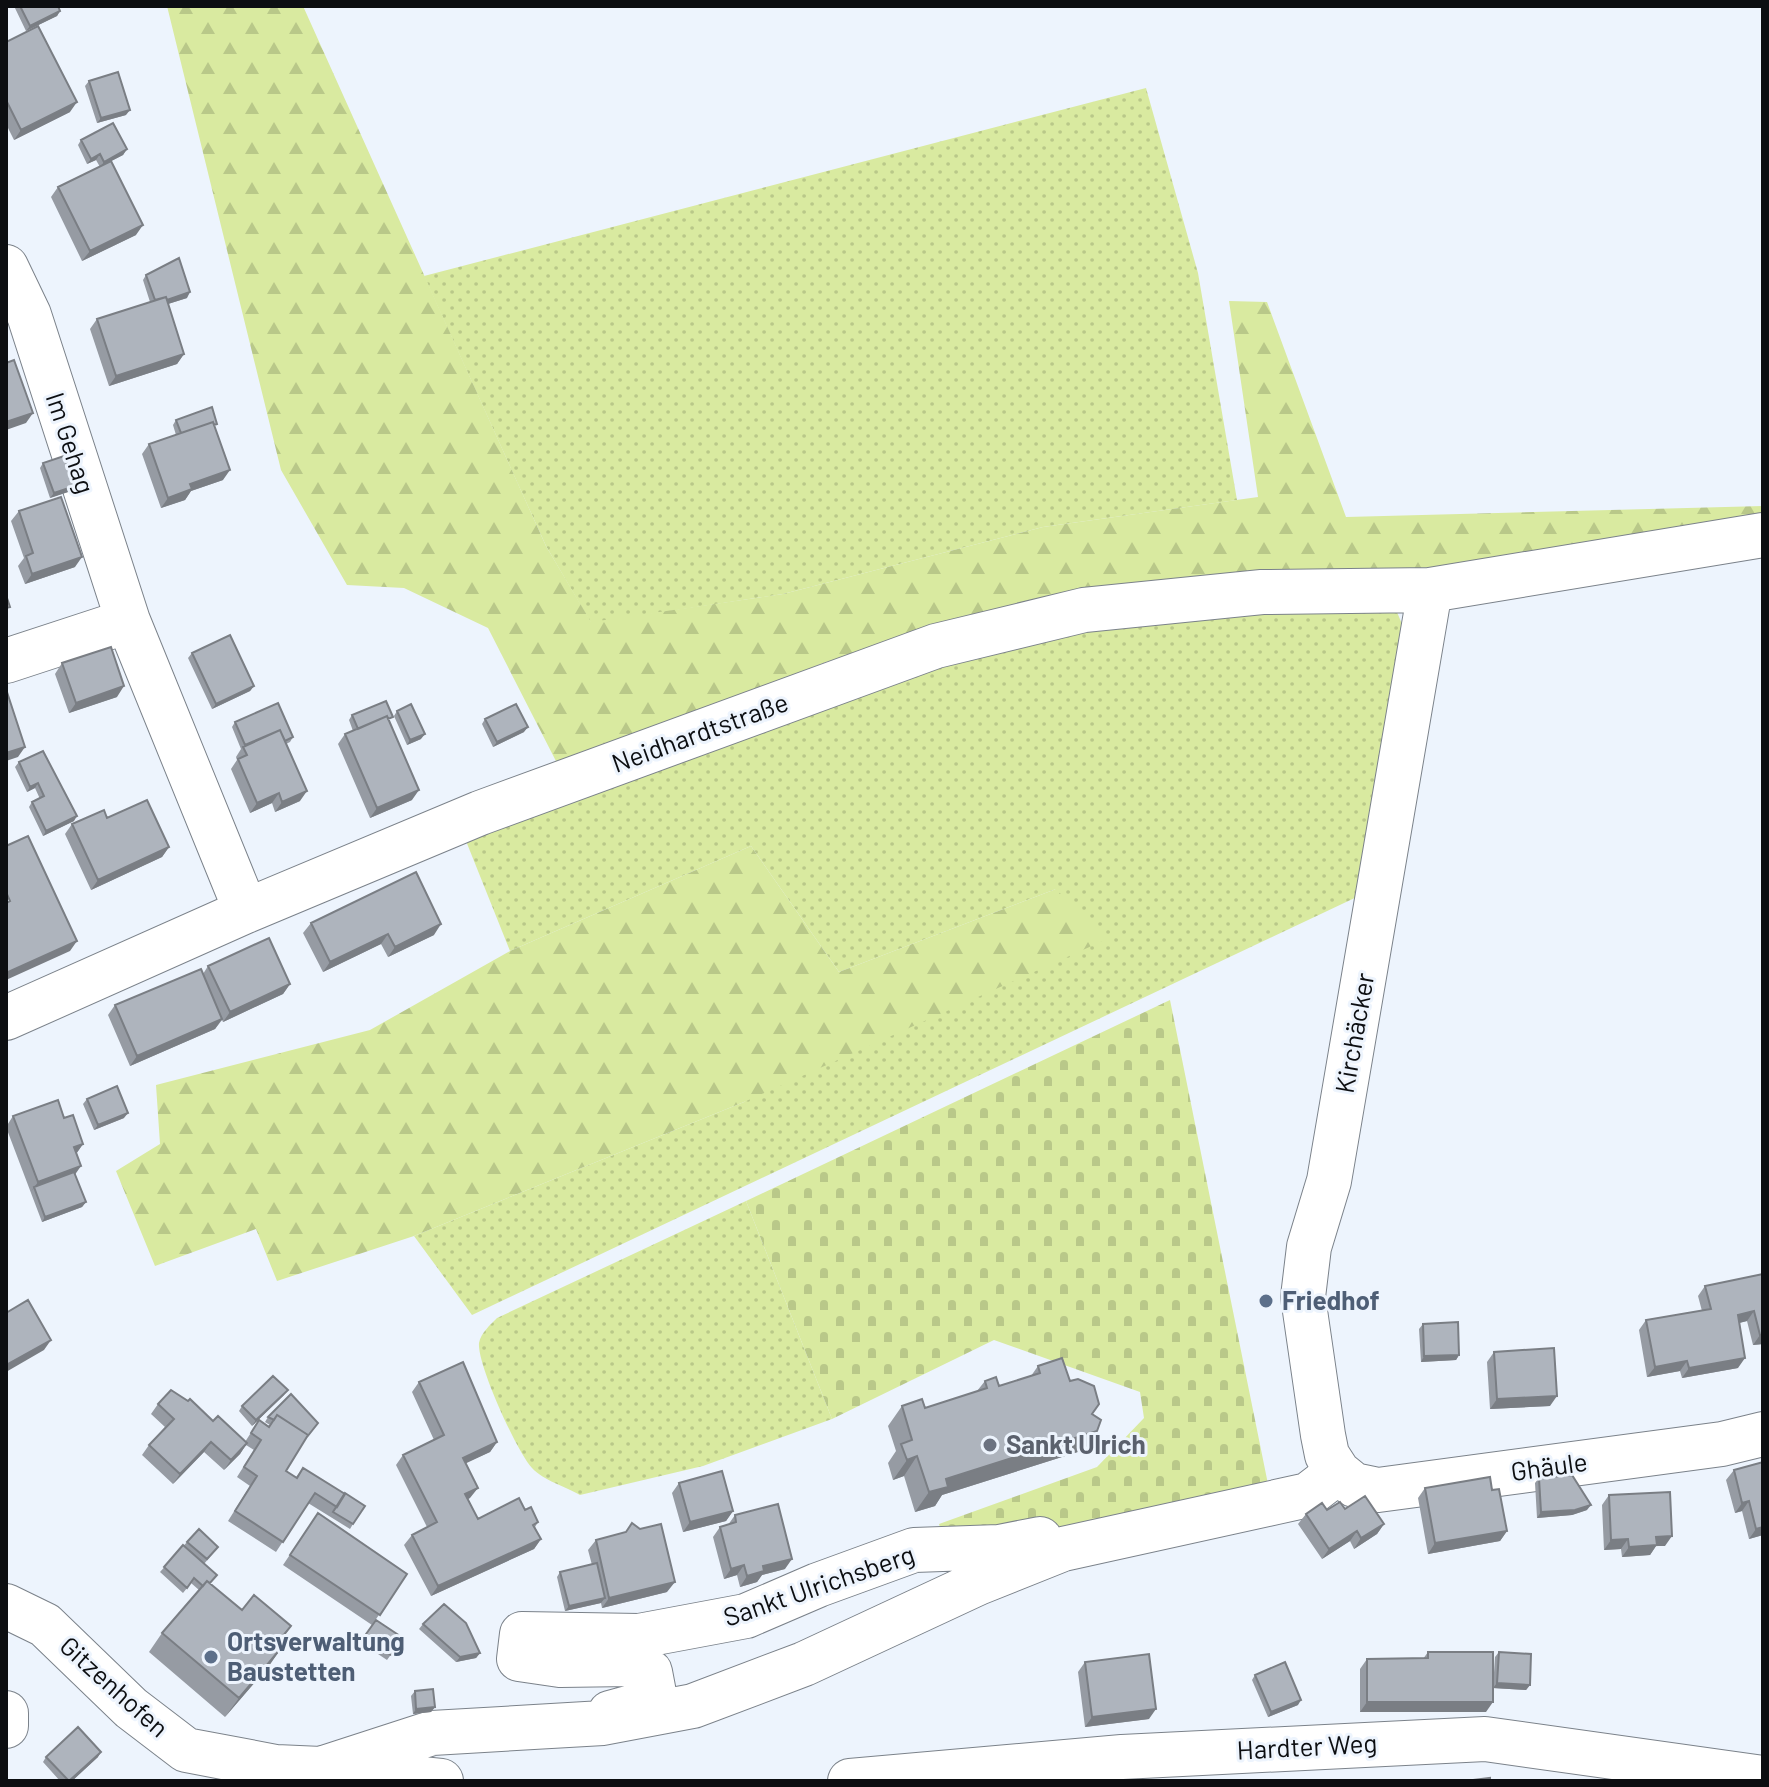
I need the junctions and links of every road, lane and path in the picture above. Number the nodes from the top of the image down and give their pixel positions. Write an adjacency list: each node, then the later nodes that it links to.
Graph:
1 (6, 267): 4 (street, Im Gehag)
2 (1763, 535): 3 (street, Neidhardtstraße)
3 (1430, 590): 6 (street, Neidhardtstraße); 9 (street, Kirchäcker)
4 (128, 621): 5 (street); 6 (street, Im Gehag)
5 (6, 661)
6 (246, 911): 7 (street, Neidhardtstraße)
7 (6, 1018)
8 (1763, 1434): 9 (street, Ghäule)
9 (1338, 1472): 10 (street, Sankt Ulrichsberg)
10 (1243, 1510): 14 (street, Sankt Ulrichsberg); 14 (street, Sankt Ulrichsberg)
11 (6, 1606): 15 (street, Gitzenhofen)
12 (6, 1713): 13 (street)
13 (6, 1726)
14 (520, 1728): 15 (street, Sankt Ulrichsberg)
15 (321, 1769): 17 (street)
16 (1763, 1778): 18 (street, Hardter Weg)
17 (441, 1781)
18 (850, 1781)

